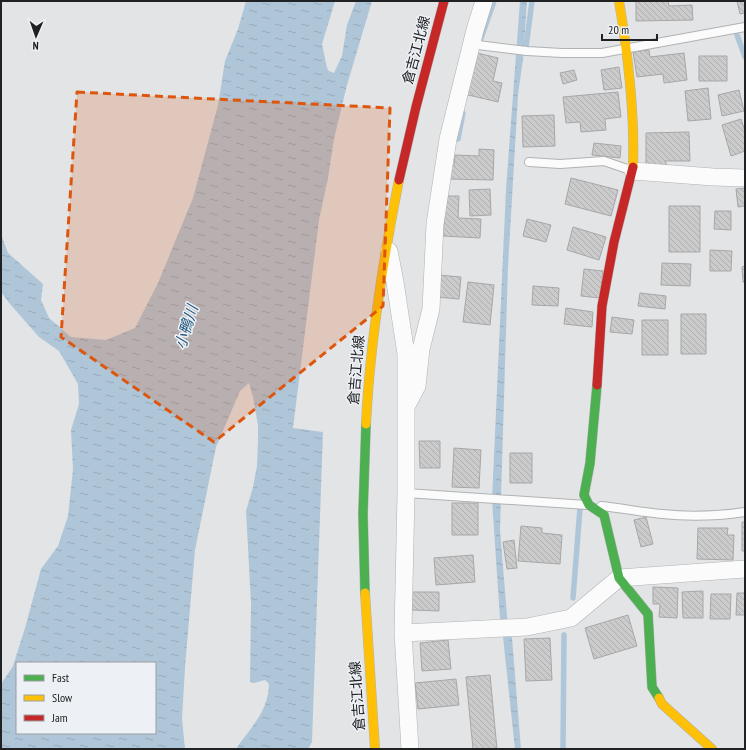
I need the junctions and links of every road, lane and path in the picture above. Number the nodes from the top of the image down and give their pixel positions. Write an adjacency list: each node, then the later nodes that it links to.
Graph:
1 (444, 1): 10 (street, 倉吉江北線)
2 (484, 1): 11 (street)
3 (619, 1): 6 (street)
4 (745, 28): 6 (lane)
5 (478, 45): 6 (lane)
6 (626, 48): 8 (street)
7 (529, 162): 8 (lane)
8 (633, 171): 9 (street); 13 (street)
9 (745, 178)
10 (387, 242): 11 (street); 18 (street, 倉吉江北線)
11 (405, 407): 12 (street)
12 (406, 493): 13 (lane); 17 (street)
13 (589, 505): 14 (lane); 16 (street)
14 (745, 512)
15 (745, 569): 16 (street)
16 (619, 578): 17 (street); 20 (street)
17 (402, 633): 19 (street)
18 (375, 749)
19 (410, 749)
20 (712, 749)

